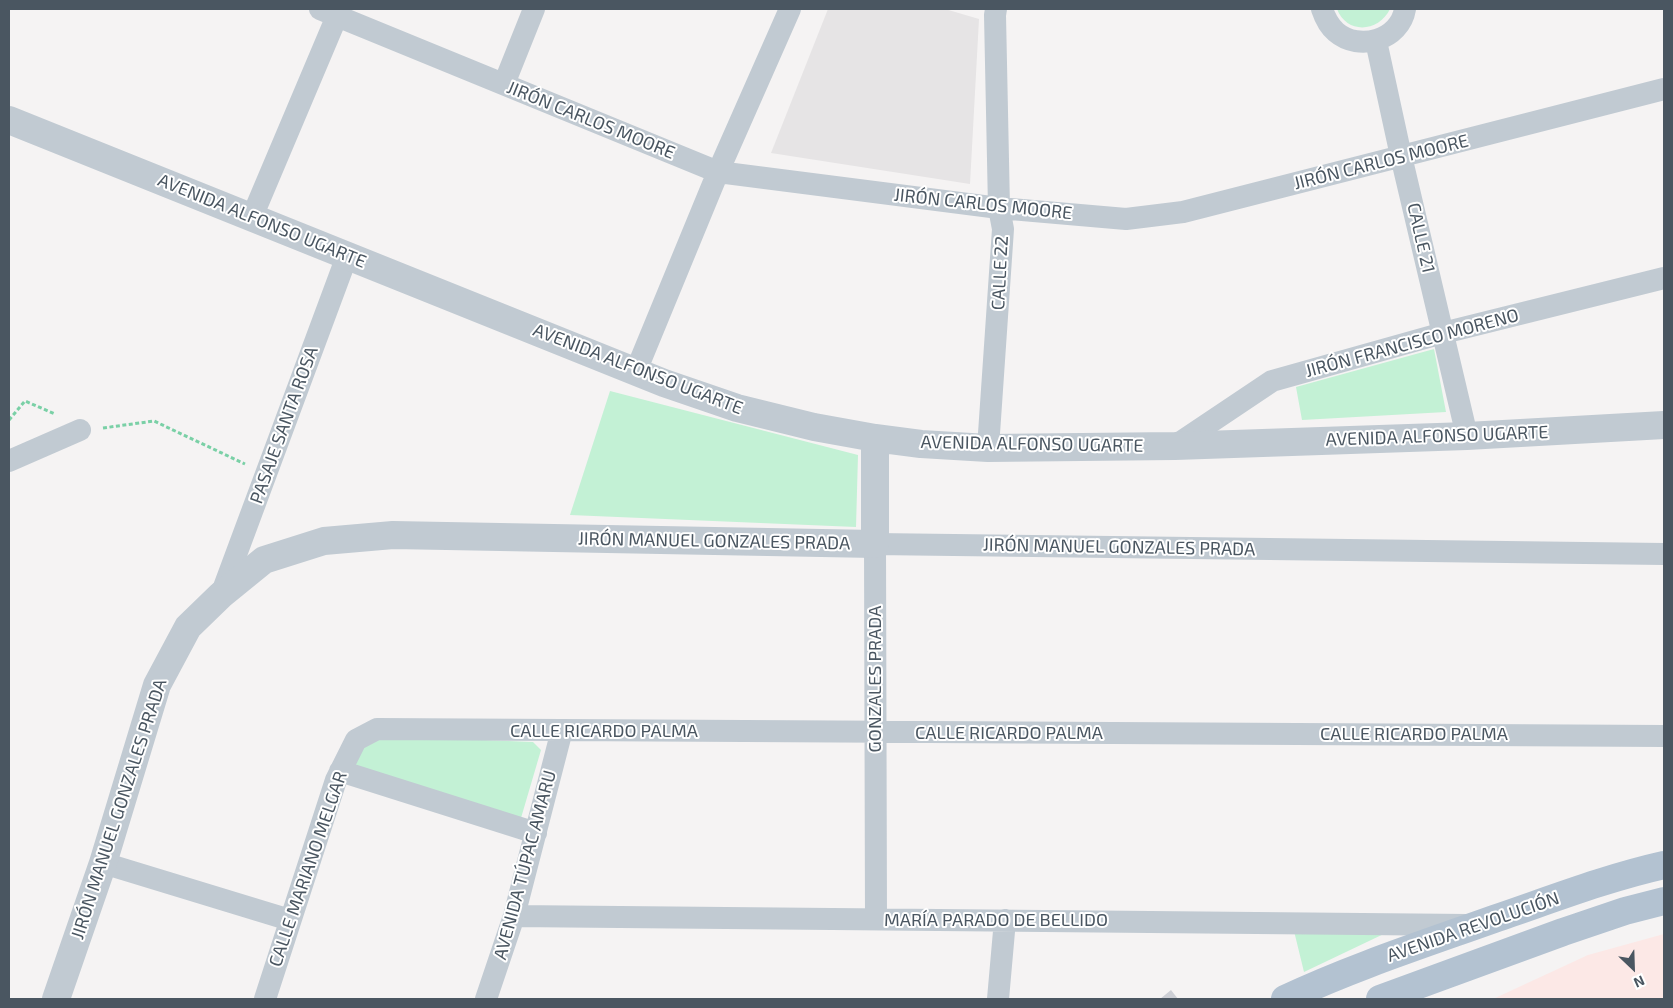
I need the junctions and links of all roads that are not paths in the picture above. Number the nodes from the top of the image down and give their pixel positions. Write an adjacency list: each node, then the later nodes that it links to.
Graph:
1 (534, 9): 8 (street)
2 (790, 9): 12 (street)
3 (996, 9): 13 (street, CALLE 22)
4 (1322, 9): 7 (street)
5 (1405, 9): 7 (street)
6 (329, 12): 8 (street, JIRÓN CARLOS MOORE); 14 (street)
7 (1376, 41): 11 (street, CALLE 21)
8 (504, 84): 12 (street, JIRÓN CARLOS MOORE)
9 (1664, 90): 11 (street, JIRÓN CARLOS MOORE)
10 (9, 120): 14 (street, AVENIDA ALFONSO UGARTE)
11 (1401, 156): 13 (street, JIRÓN CARLOS MOORE); 17 (street, CALLE 21)
12 (718, 172): 13 (street, JIRÓN CARLOS MOORE); 18 (street)
13 (999, 208): 24 (street, CALLE 22)
14 (252, 217): 15 (street, AVENIDA ALFONSO UGARTE)
15 (347, 256): 18 (street, AVENIDA ALFONSO UGARTE); 28 (street, PASAJE SANTA ROSA)
16 (1664, 278): 17 (street, JIRÓN FRANCISCO MORENO)
17 (1443, 333): 21 (street, CALLE 21); 23 (street, JIRÓN FRANCISCO MORENO)
18 (636, 371): 22 (street, AVENIDA ALFONSO UGARTE)
19 (1664, 425): 21 (street, AVENIDA ALFONSO UGARTE)
20 (80, 430): 25 (street)
21 (1467, 436): 23 (street, AVENIDA ALFONSO UGARTE)
22 (875, 438): 24 (street, AVENIDA ALFONSO UGARTE); 26 (street, GONZALES PRADA)
23 (1175, 446): 24 (street, AVENIDA ALFONSO UGARTE)
24 (988, 448)
25 (9, 461)
26 (875, 544): 27 (street, JIRÓN MANUEL GONZALES PRADA); 28 (street, JIRÓN MANUEL GONZALES PRADA); 30 (street, GONZALES PRADA)
27 (1664, 554)
28 (221, 594): 35 (street, JIRÓN MANUEL GONZALES PRADA)
29 (562, 730): 30 (street, CALLE RICARDO PALMA); 32 (street, CALLE RICARDO PALMA); 34 (street, AVENIDA TÚPAC AMARU)
30 (876, 732): 31 (street, CALLE RICARDO PALMA); 39 (street, GONZALES PRADA)
31 (1664, 736)
32 (356, 740): 33 (street, CALLE MARIANO MELGAR)
33 (340, 770): 34 (street); 40 (street, CALLE MARIANO MELGAR)
34 (536, 833): 38 (street, AVENIDA TÚPAC AMARU)
35 (103, 863): 40 (street); 43 (street, JIRÓN MANUEL GONZALES PRADA)
36 (1664, 865): 42 (main road, AVENIDA REVOLUCIÓN)
37 (1664, 901): 48 (main road, AVENIDA REVOLUCIÓN)
38 (514, 916): 39 (street, MARÍA PARADO DE BELLIDO); 45 (street, AVENIDA TÚPAC AMARU)
39 (876, 919): 41 (street, MARÍA PARADO DE BELLIDO)
40 (290, 920): 44 (street, CALLE MARIANO MELGAR)
41 (1005, 920): 42 (street, MARÍA PARADO DE BELLIDO); 46 (street)
42 (1478, 925): 47 (main road, AVENIDA REVOLUCIÓN)
43 (56, 999)
44 (264, 999)
45 (486, 999)
46 (998, 999)
47 (1286, 999)
48 (1380, 999)

